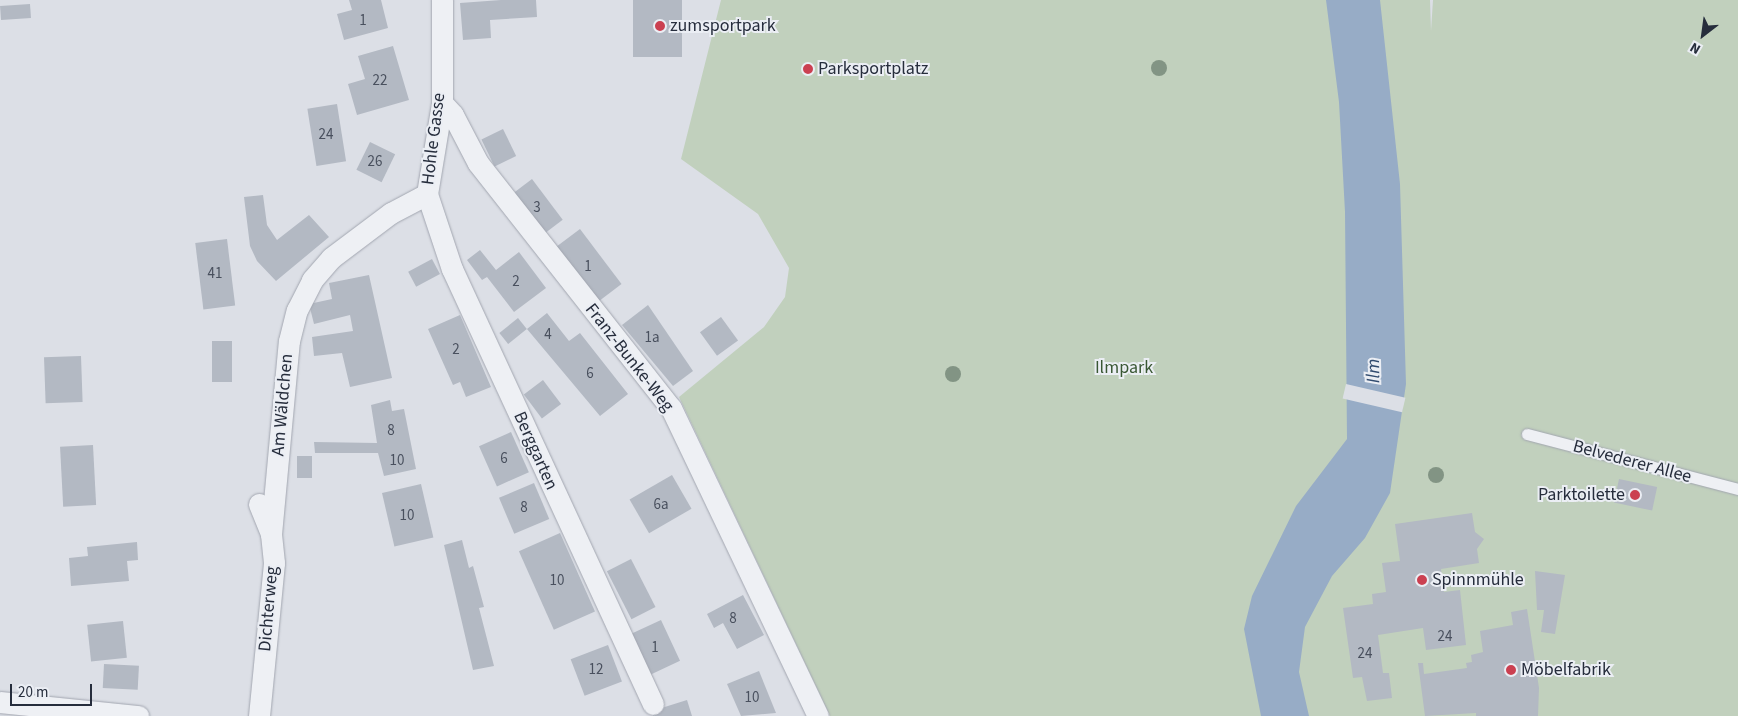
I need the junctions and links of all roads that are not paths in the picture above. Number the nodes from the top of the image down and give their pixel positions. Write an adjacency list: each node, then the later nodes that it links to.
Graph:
1 (442, 0): 2 (street, Hohle Gasse)
2 (442, 103): 3 (street, Hohle Gasse); 14 (street, Franz-Bunke-Weg)
3 (426, 194): 4 (street, Hohle Gasse); 10 (street, Berggarten)
4 (312, 280): 8 (street, Am Wäldchen)
5 (1527, 434): 6 (lane, Belvederer Allee)
6 (1738, 489)
7 (259, 504): 8 (street, Dichterweg)
8 (271, 534): 13 (street, Dichterweg)
9 (0, 702): 11 (street)
10 (652, 704)
11 (44, 711): 12 (street)
12 (138, 716)
13 (259, 716)
14 (818, 716)

